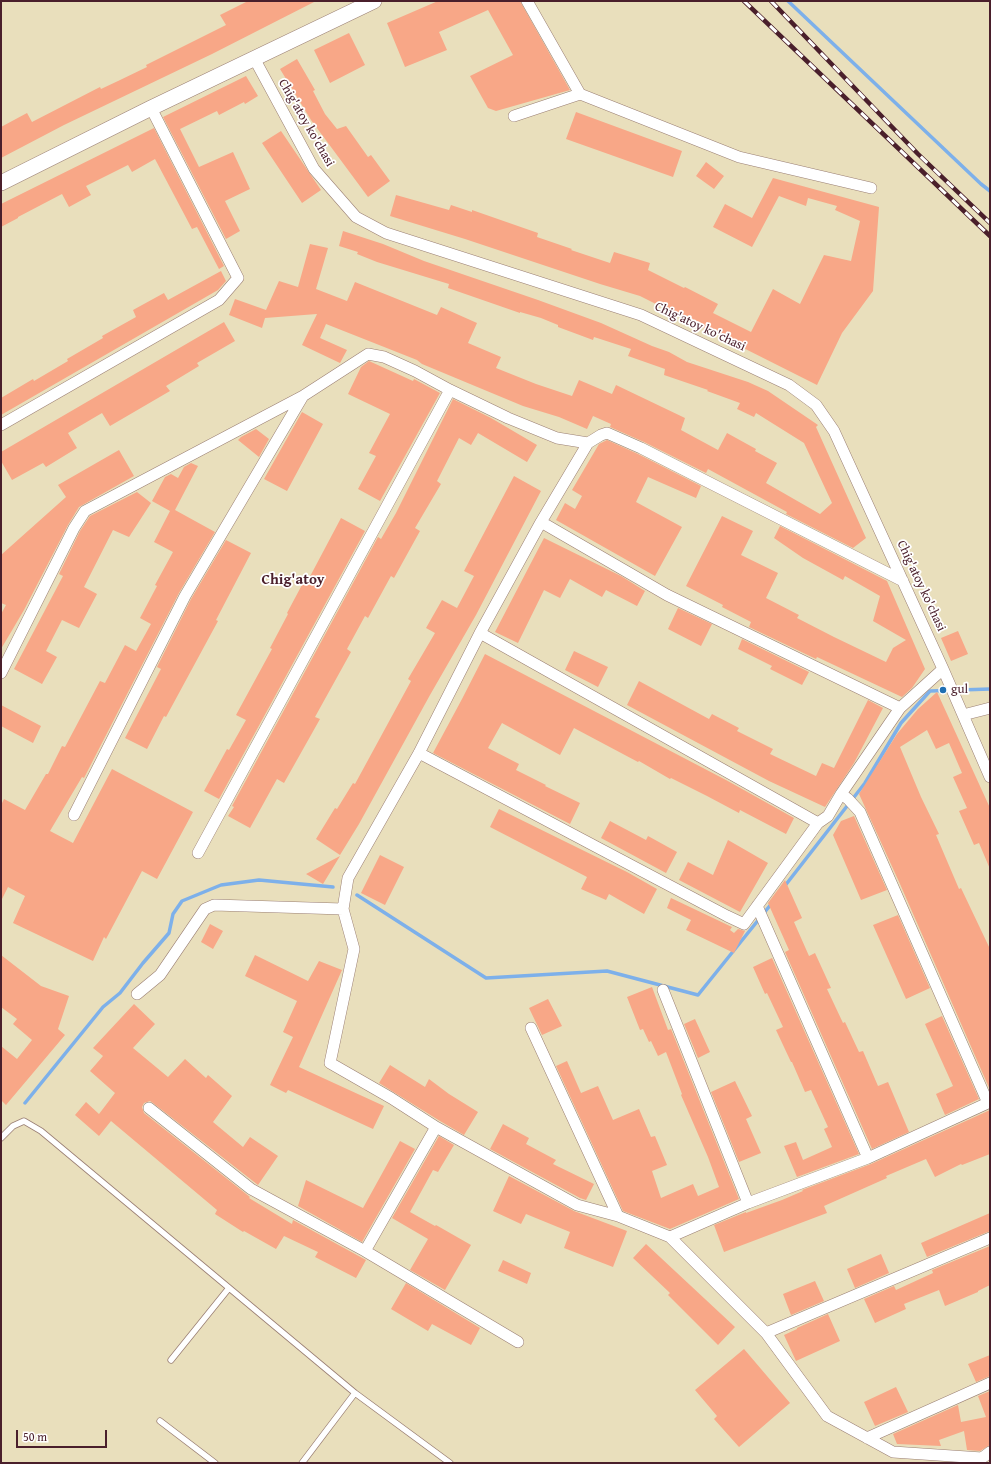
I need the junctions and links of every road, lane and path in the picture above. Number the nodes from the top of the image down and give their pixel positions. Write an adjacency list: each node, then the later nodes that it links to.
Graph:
1 (374, 1): 3 (main road)
2 (527, 1): 4 (street)
3 (254, 58): 5 (main road); 14 (street, Chig'atoy ko'chasi)
4 (580, 94): 6 (street); 8 (street)
5 (151, 108): 7 (main road); 11 (street)
6 (514, 116)
7 (1, 183)
8 (871, 188)
9 (450, 390): 10 (street); 12 (street); 26 (street)
10 (303, 396): 17 (street); 24 (street)
11 (1, 425)
12 (588, 443): 13 (street); 14 (street)
13 (541, 522): 15 (street); 18 (street)
14 (903, 580): 16 (street, Chig'atoy ko'chasi)
15 (480, 633): 21 (street); 25 (street)
16 (943, 669): 18 (street); 20 (street, Chig'atoy ko'chasi)
17 (1, 673)
18 (900, 708): 23 (street)
19 (990, 708): 20 (street)
20 (963, 715): 22 (street, Chig'atoy ko'chasi)
21 (419, 753): 27 (street); 28 (street)
22 (990, 777)
23 (845, 797): 25 (street); 32 (street)
24 (74, 815)
25 (818, 823): 27 (street)
26 (198, 853)
27 (757, 906): 36 (street)
28 (343, 909): 30 (street); 34 (street)
29 (663, 990): 37 (street)
30 (137, 994)
31 (531, 1028): 38 (street)
32 (989, 1102): 36 (street)
33 (149, 1108): 41 (street)
34 (436, 1127): 38 (street); 41 (street)
35 (1, 1138): 42 (lane)
36 (868, 1158): 37 (street)
37 (748, 1203): 39 (street)
38 (618, 1216): 39 (street)
39 (670, 1237): 43 (street)
40 (990, 1238): 43 (street)
41 (364, 1251): 44 (street)
42 (229, 1288): 45 (lane); 47 (lane)
43 (766, 1333): 49 (street)
44 (518, 1342)
45 (171, 1360)
46 (990, 1383): 49 (street)
47 (355, 1393): 52 (lane); 53 (lane)
48 (160, 1421): 51 (lane)
49 (867, 1438): 50 (street)
50 (990, 1452): 54 (street)
51 (214, 1463)
52 (302, 1463)
53 (450, 1463)
54 (988, 1463)

